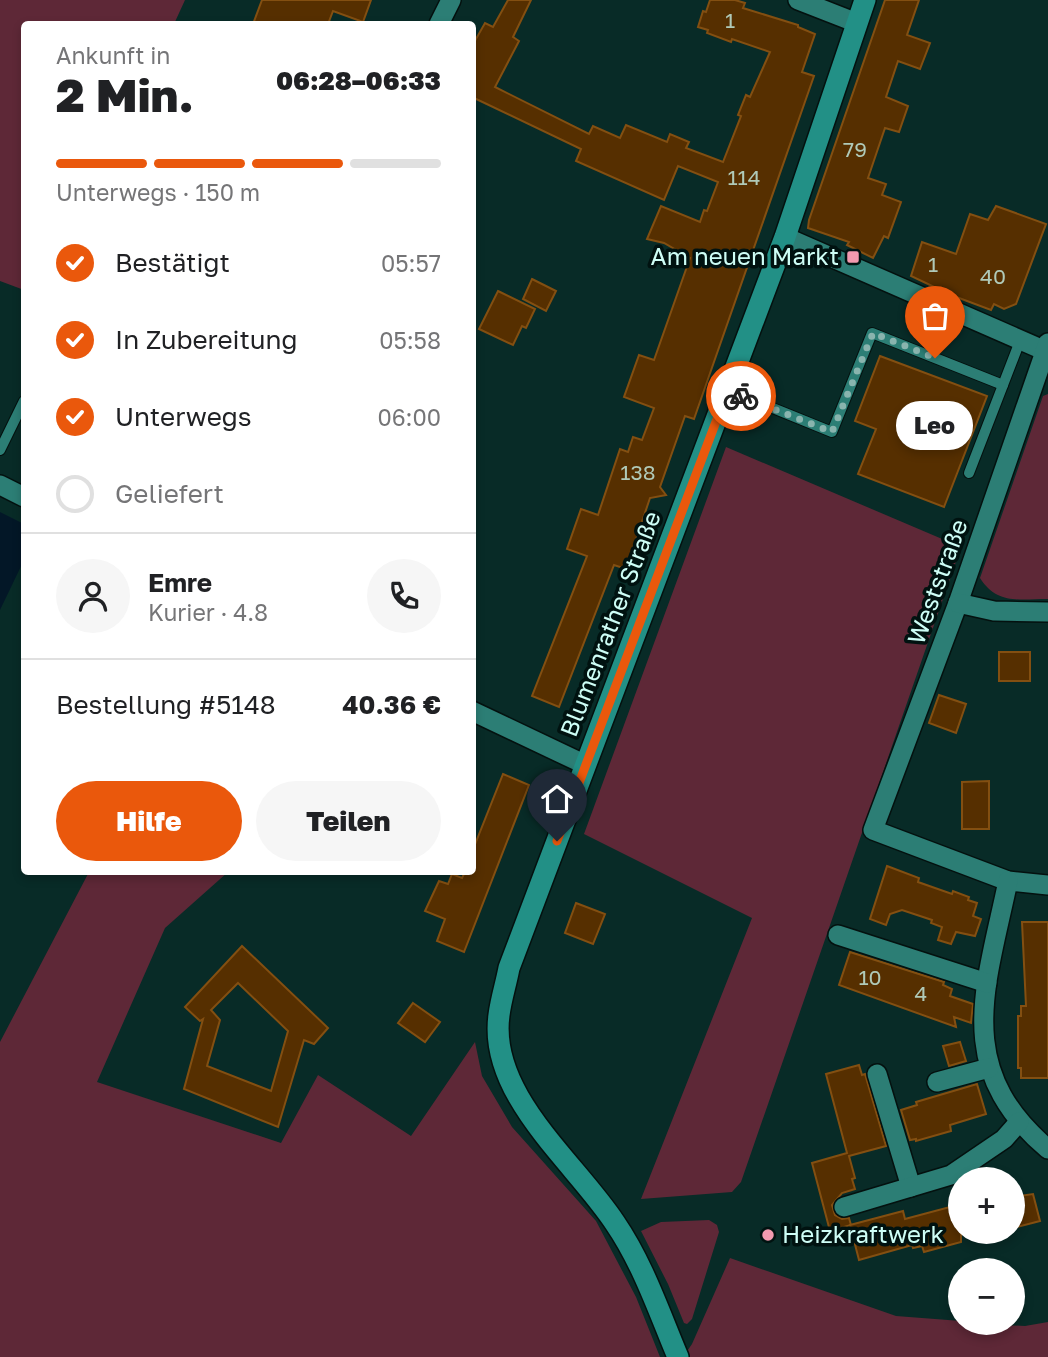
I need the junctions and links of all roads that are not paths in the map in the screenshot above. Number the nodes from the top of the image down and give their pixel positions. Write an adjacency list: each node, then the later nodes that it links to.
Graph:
1 (452, 0): 4 (street)
2 (798, 0): 5 (street)
3 (865, 0): 5 (street, Blumenrather Straße)
4 (441, 21)
5 (857, 23): 6 (street, Blumenrather Straße)
6 (785, 237): 7 (street); 10 (street, Blumenrather Straße)
7 (1020, 341): 8 (street); 9 (lane)
8 (1047, 348): 16 (street, Weststraße)
9 (1003, 385): 10 (lane); 13 (lane)
10 (728, 390): 19 (street, Blumenrather Straße)
11 (21, 407): 12 (lane)
12 (0, 450)
13 (968, 473)
14 (0, 485): 15 (street)
15 (21, 496)
16 (958, 603): 17 (street); 20 (street, Weststraße)
17 (1048, 612)
18 (476, 713): 19 (street)
19 (586, 765): 31 (street, Blumenrather Straße)
20 (1008, 881): 21 (street); 23 (street)
21 (1048, 885)
22 (838, 935): 23 (street)
23 (987, 984): 24 (street)
24 (989, 1068): 26 (street); 27 (street)
25 (877, 1074): 29 (street)
26 (937, 1082)
27 (1019, 1122): 28 (street); 29 (street)
28 (1048, 1149)
29 (911, 1187): 30 (street)
30 (844, 1207)
31 (678, 1357)

